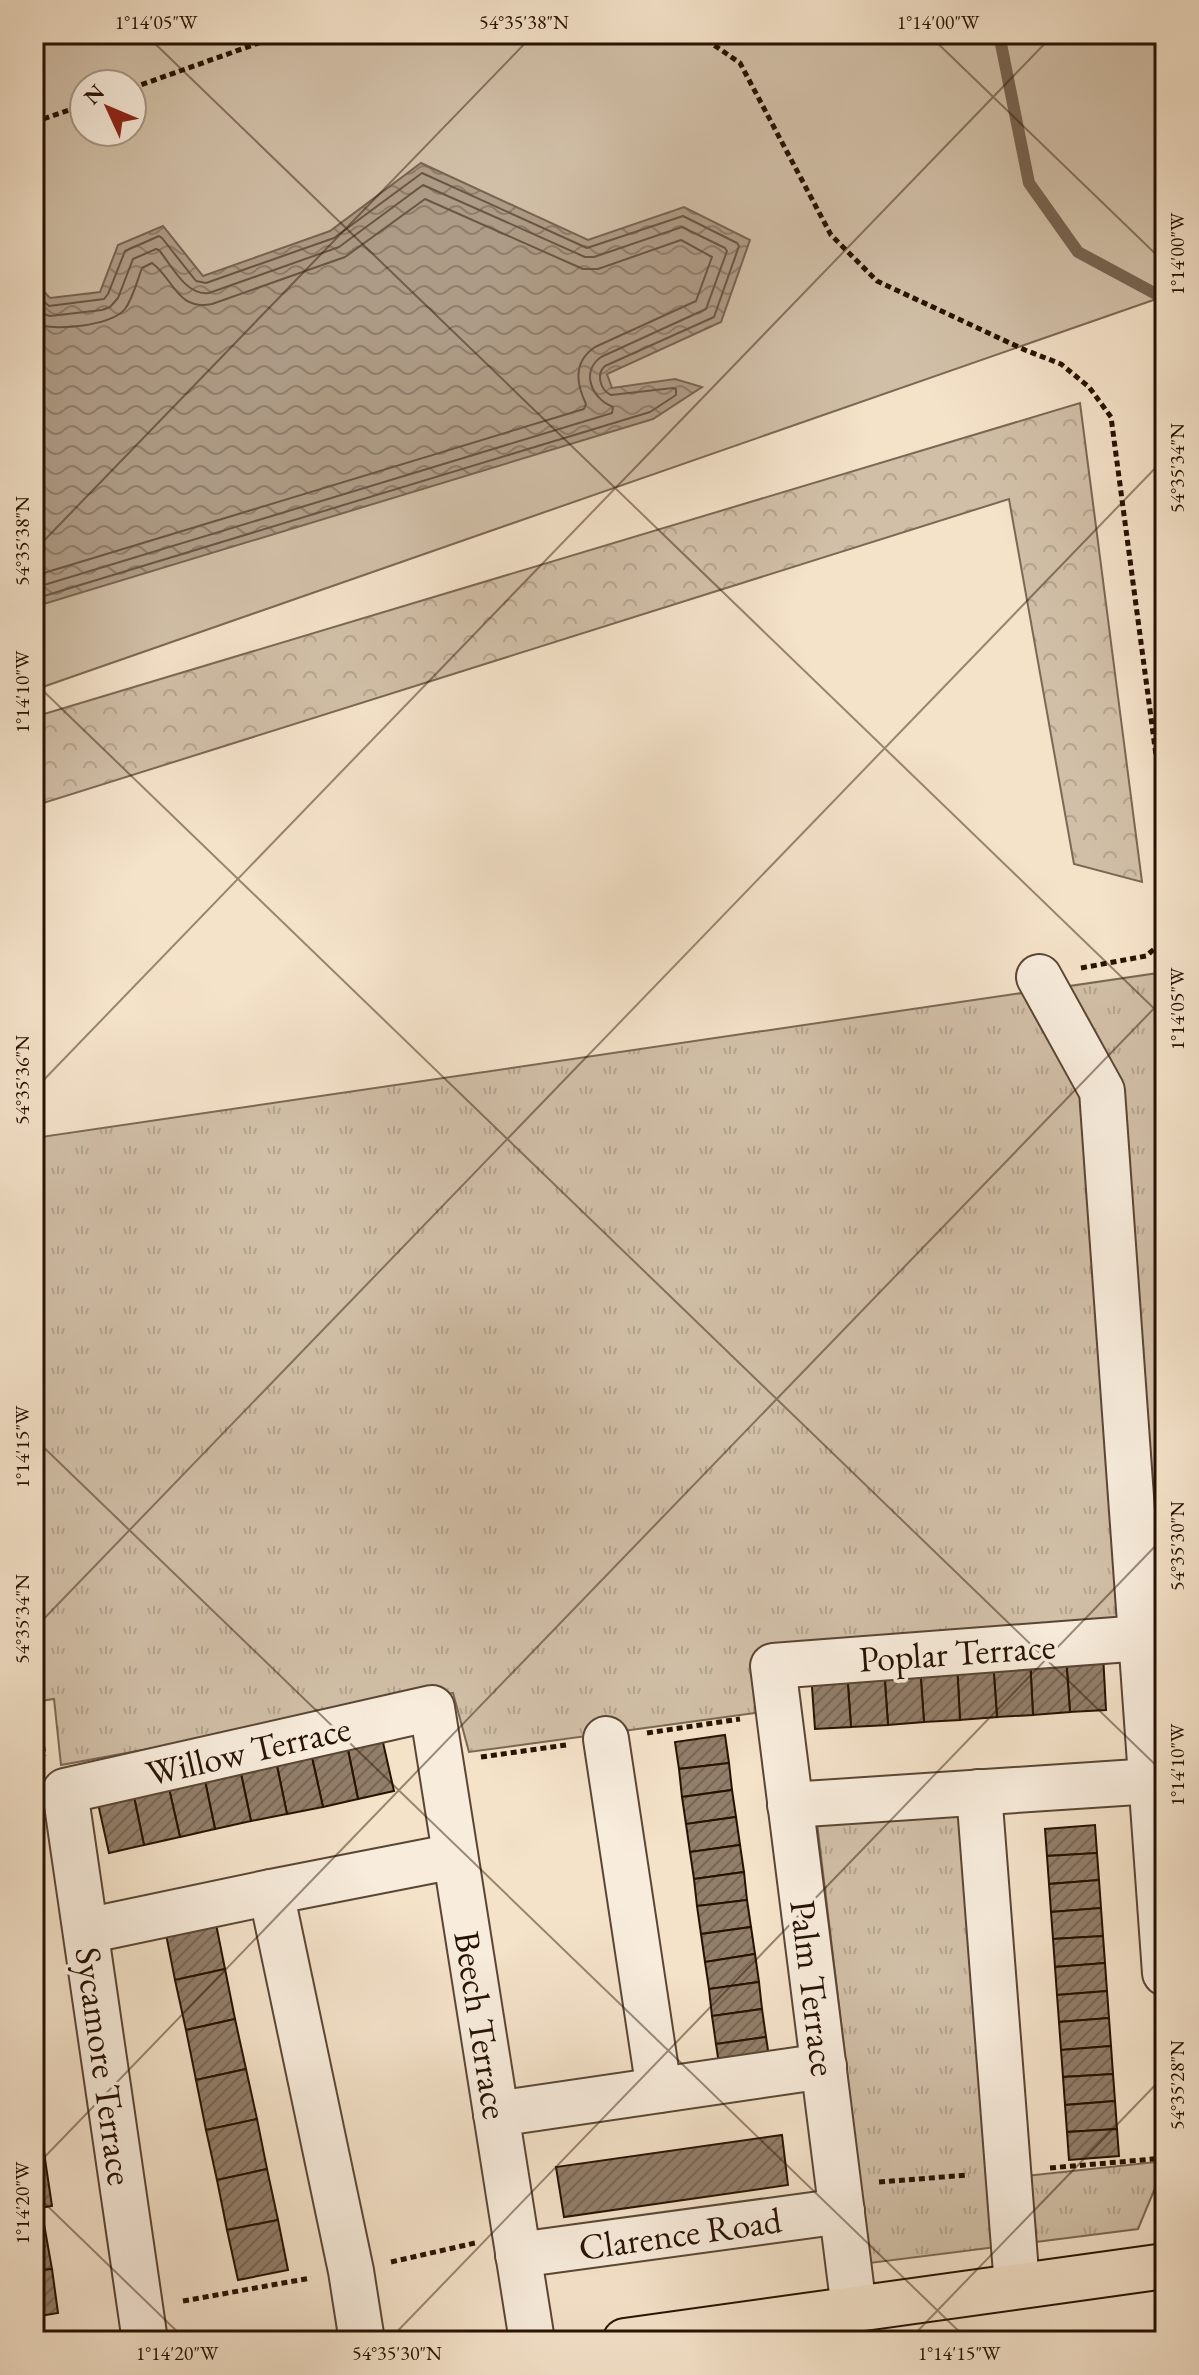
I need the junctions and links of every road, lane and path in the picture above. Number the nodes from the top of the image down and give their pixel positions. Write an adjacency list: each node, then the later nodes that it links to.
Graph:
1 (284, 34): 3 (path)
2 (698, 34): 6 (path)
3 (148, 82)
4 (68, 110): 5 (path)
5 (34, 122)
6 (1165, 823)
7 (1165, 940): 8 (path)
8 (1039, 977): 9 (street)
9 (1142, 1638): 10 (street, Poplar Terrace); 13 (street)
10 (773, 1666): 16 (street, Palm Terrace)
11 (432, 1708): 14 (street, Willow Terrace); 17 (street, Beech Terrace)
12 (606, 1739): 22 (street)
13 (1152, 1781): 15 (street); 20 (street)
14 (65, 1791): 19 (street, Sycamore Terrace)
15 (979, 1792): 16 (street); 27 (street)
16 (790, 1805): 21 (street, Palm Terrace)
17 (455, 1856): 18 (street); 23 (street, Beech Terrace)
18 (271, 1892): 19 (street); 30 (street)
19 (86, 1931): 29 (street, Sycamore Terrace)
20 (1165, 1973)
21 (824, 2066): 22 (street); 24 (street, Palm Terrace)
22 (659, 2090): 23 (street)
23 (496, 2114): 25 (street, Beech Terrace)
24 (842, 2211): 25 (street, Clarence Road); 28 (street, Palm Terrace)
25 (518, 2255): 31 (street, Beech Terrace)
26 (1165, 2266): 27 (main road)
27 (1017, 2286): 28 (main road)
28 (854, 2309): 32 (main road)
29 (145, 2341)
30 (362, 2341)
31 (532, 2341)
32 (625, 2341)

